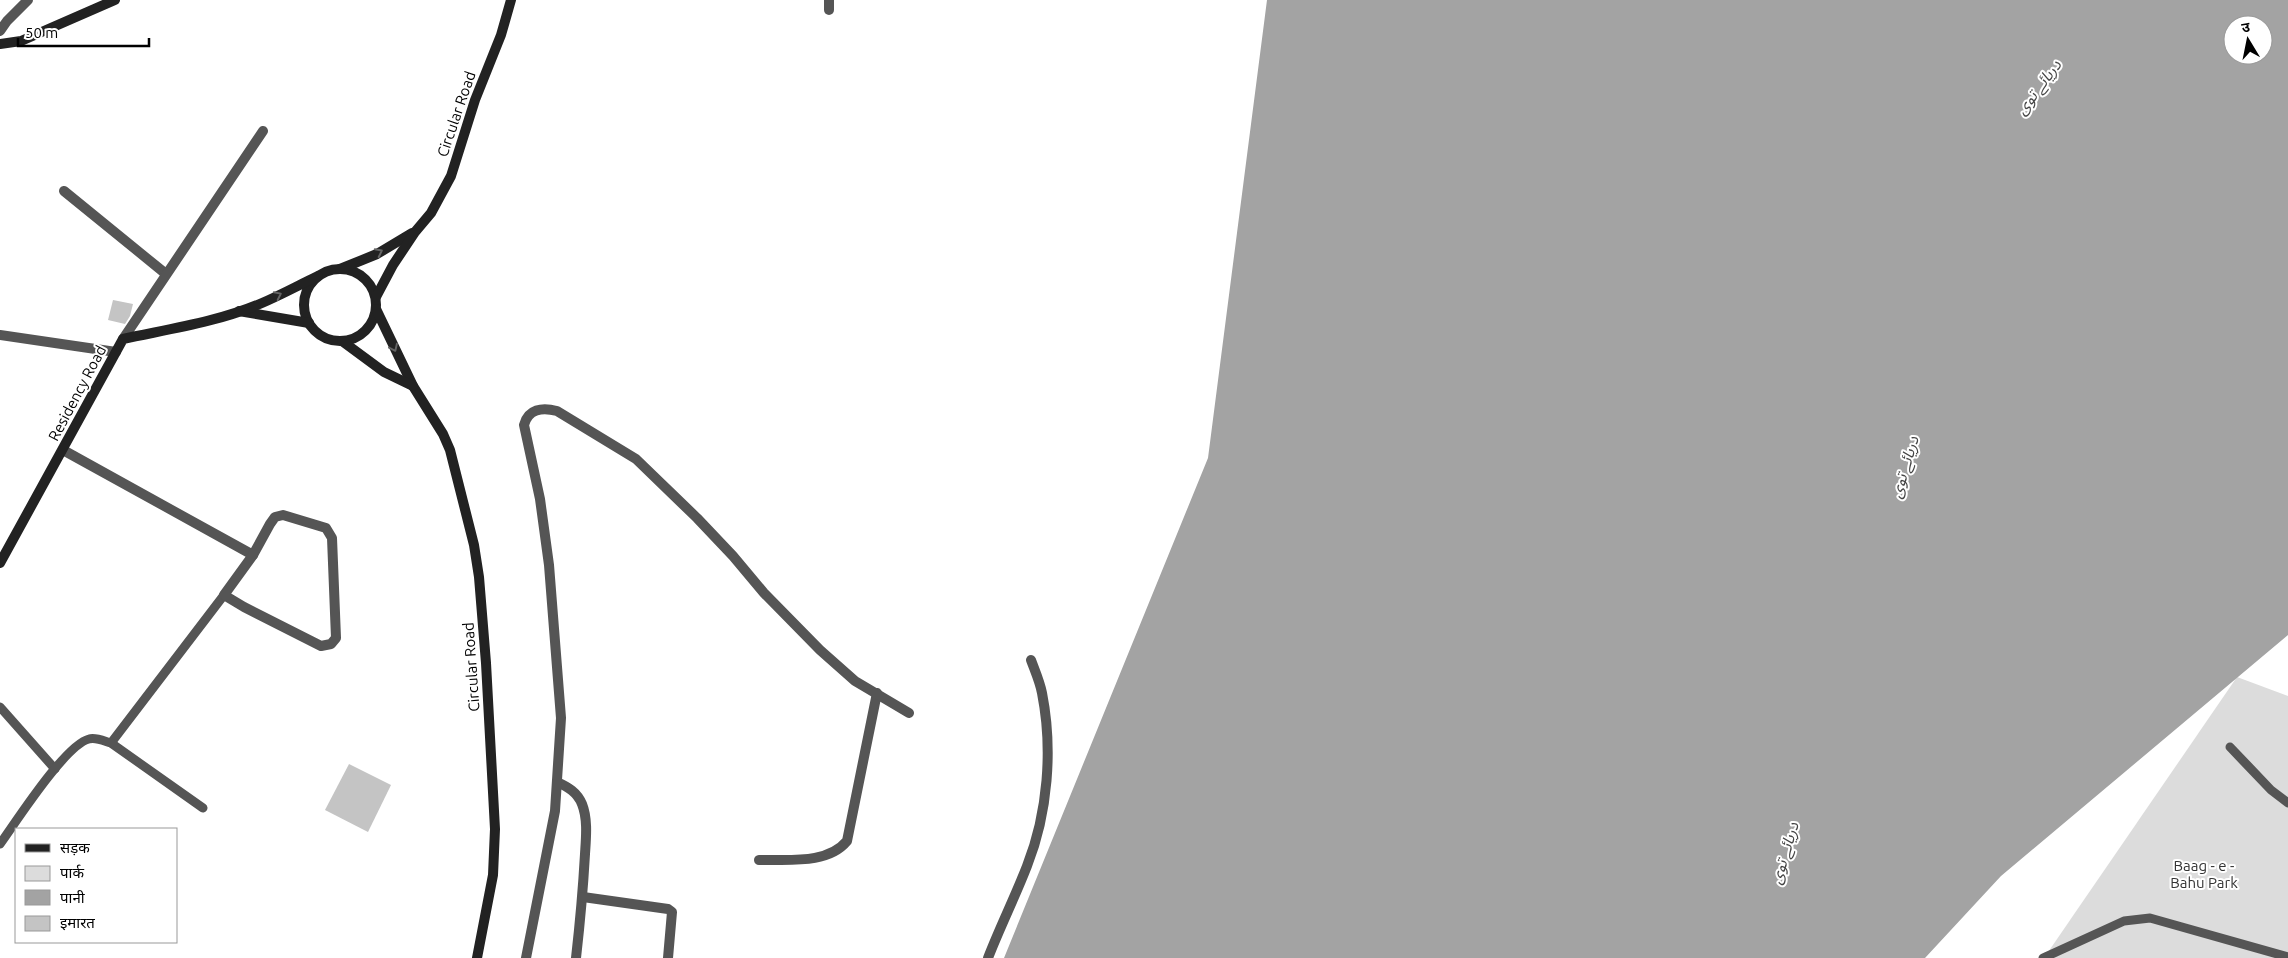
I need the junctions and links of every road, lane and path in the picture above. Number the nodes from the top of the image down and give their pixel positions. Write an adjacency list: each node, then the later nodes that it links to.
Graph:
1 (28, 0): 4 (street)
2 (116, 0): 5 (main road)
3 (511, 0): 8 (main road, Circular Road)
4 (0, 31)
5 (0, 44)
6 (263, 131): 10 (street)
7 (64, 192): 10 (street)
8 (416, 232): 9 (main road, one-way to 8); 12 (main road, Circular Road)
9 (340, 268): 11 (main road); 12 (main road)
10 (166, 274): 17 (street)
11 (318, 276): 14 (main road, Residency Road, one-way to 11); 15 (main road)
12 (376, 296): 13 (main road)
13 (376, 309): 18 (main road); 20 (main road, Circular Road, one-way to 20)
14 (238, 311): 15 (main road); 17 (main road, Residency Road)
15 (309, 323): 18 (main road)
16 (0, 335): 19 (street)
17 (123, 339): 19 (main road, Residency Road)
18 (342, 341): 20 (main road)
19 (116, 352): 21 (main road, Residency Road)
20 (412, 386): 39 (main road, Circular Road)
21 (63, 450): 22 (street); 23 (main road, Residency Road)
22 (253, 554): 24 (street); 24 (street)
23 (0, 563)
24 (224, 595): 29 (lane)
25 (1031, 660): 43 (street)
26 (877, 693): 28 (street); 32 (street); 36 (street)
27 (0, 707): 31 (lane)
28 (909, 712)
29 (111, 743): 31 (lane); 34 (lane)
30 (2230, 747): 33 (lane)
31 (55, 769): 35 (lane)
32 (557, 782): 37 (street); 40 (street)
33 (2288, 803)
34 (203, 808)
35 (0, 844)
36 (759, 860)
37 (583, 898): 41 (street); 42 (street)
38 (2288, 957): 44 (lane)
39 (477, 958)
40 (526, 958)
41 (576, 958)
42 (668, 958)
43 (988, 958)
44 (2043, 958)

